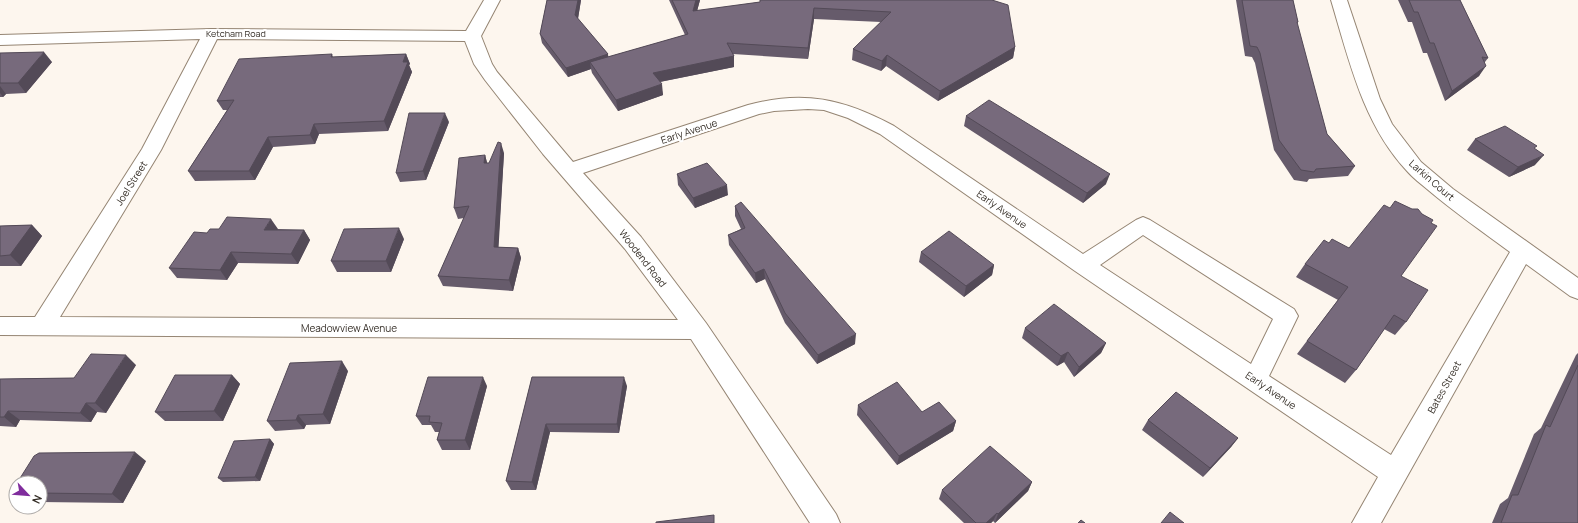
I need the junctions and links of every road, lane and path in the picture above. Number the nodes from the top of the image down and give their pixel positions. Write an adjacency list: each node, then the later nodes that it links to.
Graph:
1 (492, 0): 4 (street)
2 (1339, 0): 7 (street, Larkin Court)
3 (211, 34): 4 (street, Ketcham Road); 5 (street, Ketcham Road); 11 (street, Joel Street)
4 (472, 36): 6 (street, Woodend Road)
5 (0, 40)
6 (570, 171): 8 (street, Early Avenue); 12 (street, Woodend Road)
7 (1522, 251): 9 (street, Larkin Court); 14 (street, Bates Street)
8 (1083, 265): 13 (street, Early Avenue); 13 (street)
9 (1578, 290)
10 (0, 326): 11 (street, Meadowview Avenue)
11 (42, 326): 12 (street, Meadowview Avenue)
12 (698, 330): 15 (street, Woodend Road)
13 (1255, 380): 14 (street, Early Avenue)
14 (1395, 473): 16 (street, Bates Street)
15 (826, 523)
16 (1366, 523)

